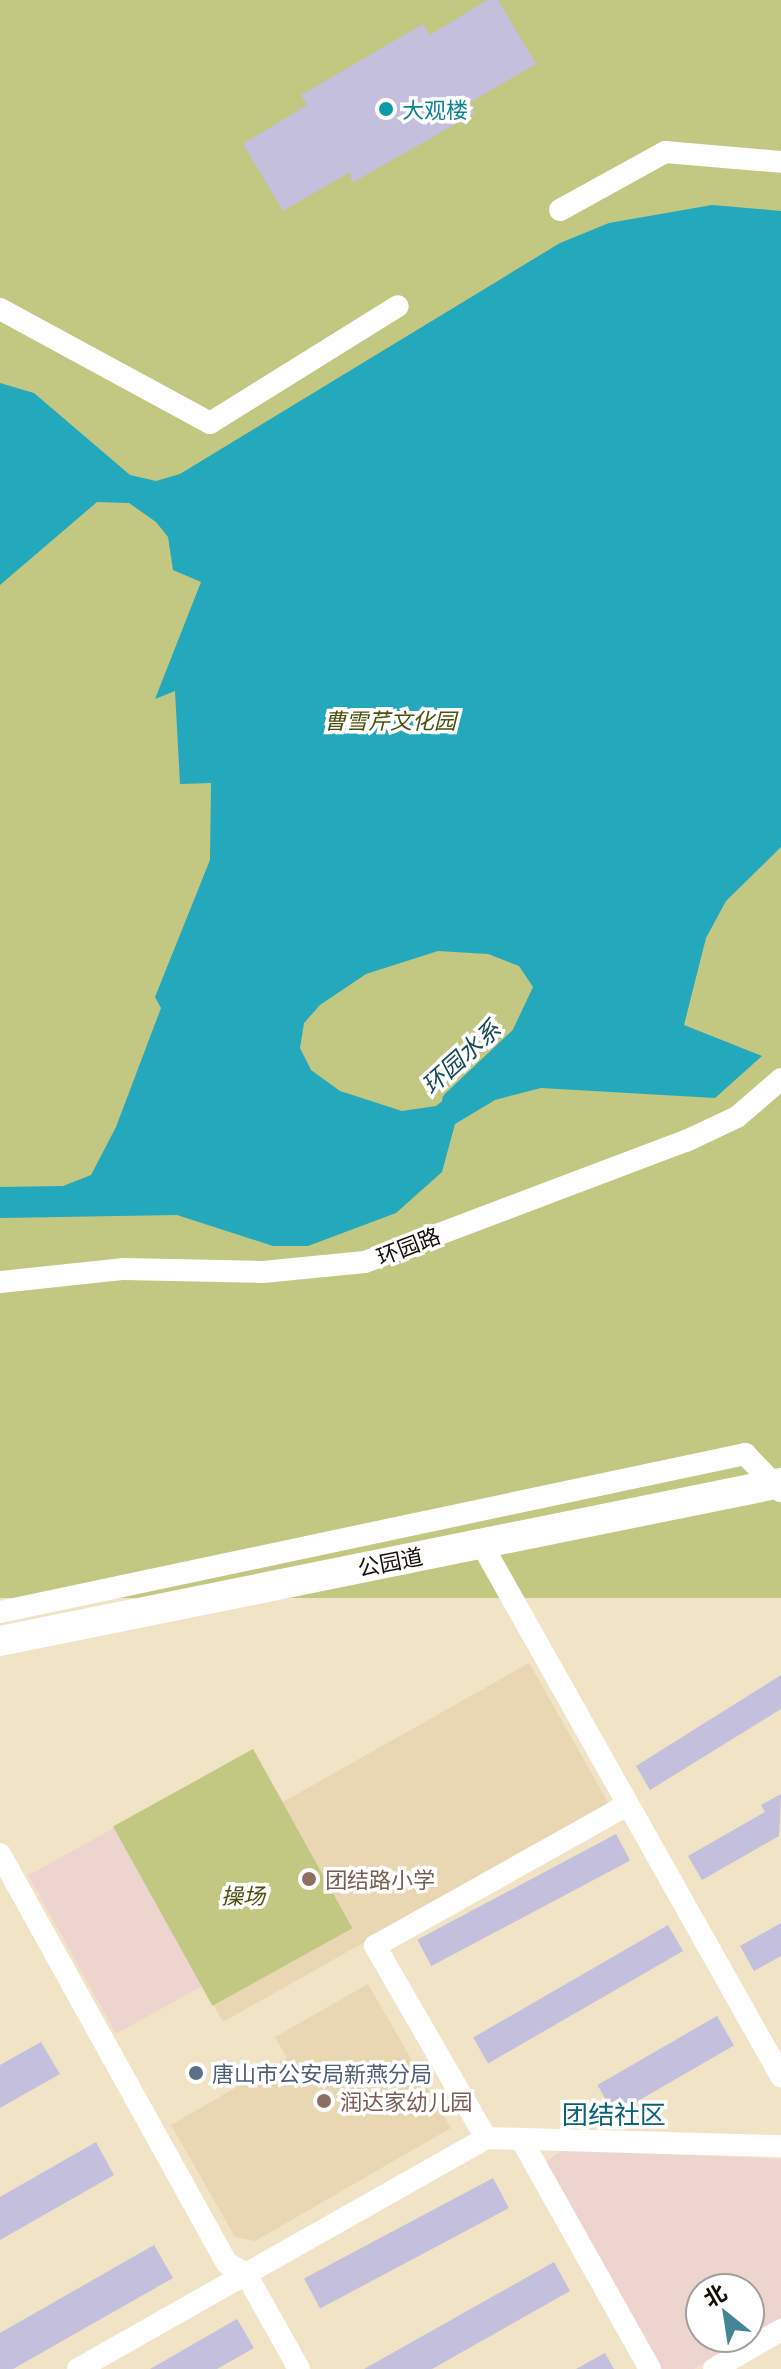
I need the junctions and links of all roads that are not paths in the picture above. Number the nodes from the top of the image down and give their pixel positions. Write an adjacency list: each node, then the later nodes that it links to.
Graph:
1 (781, 162): 2 (street)
2 (560, 210)
3 (398, 306): 4 (street)
4 (0, 309)
5 (781, 1079): 6 (street, 环园路)
6 (0, 1282)
7 (780, 1486): 8 (main road, 公园道); 9 (street)
8 (481, 1543): 10 (main road, 公园道); 11 (street)
9 (0, 1612)
10 (0, 1641)
11 (624, 1807): 13 (street); 14 (street)
12 (0, 1854): 17 (street)
13 (781, 2076)
14 (486, 2138): 15 (street); 17 (street)
15 (521, 2139): 16 (street); 21 (street)
16 (781, 2146)
17 (246, 2274): 19 (street); 20 (street)
18 (781, 2330): 22 (street)
19 (78, 2369)
20 (299, 2369)
21 (650, 2369)
22 (714, 2369)

